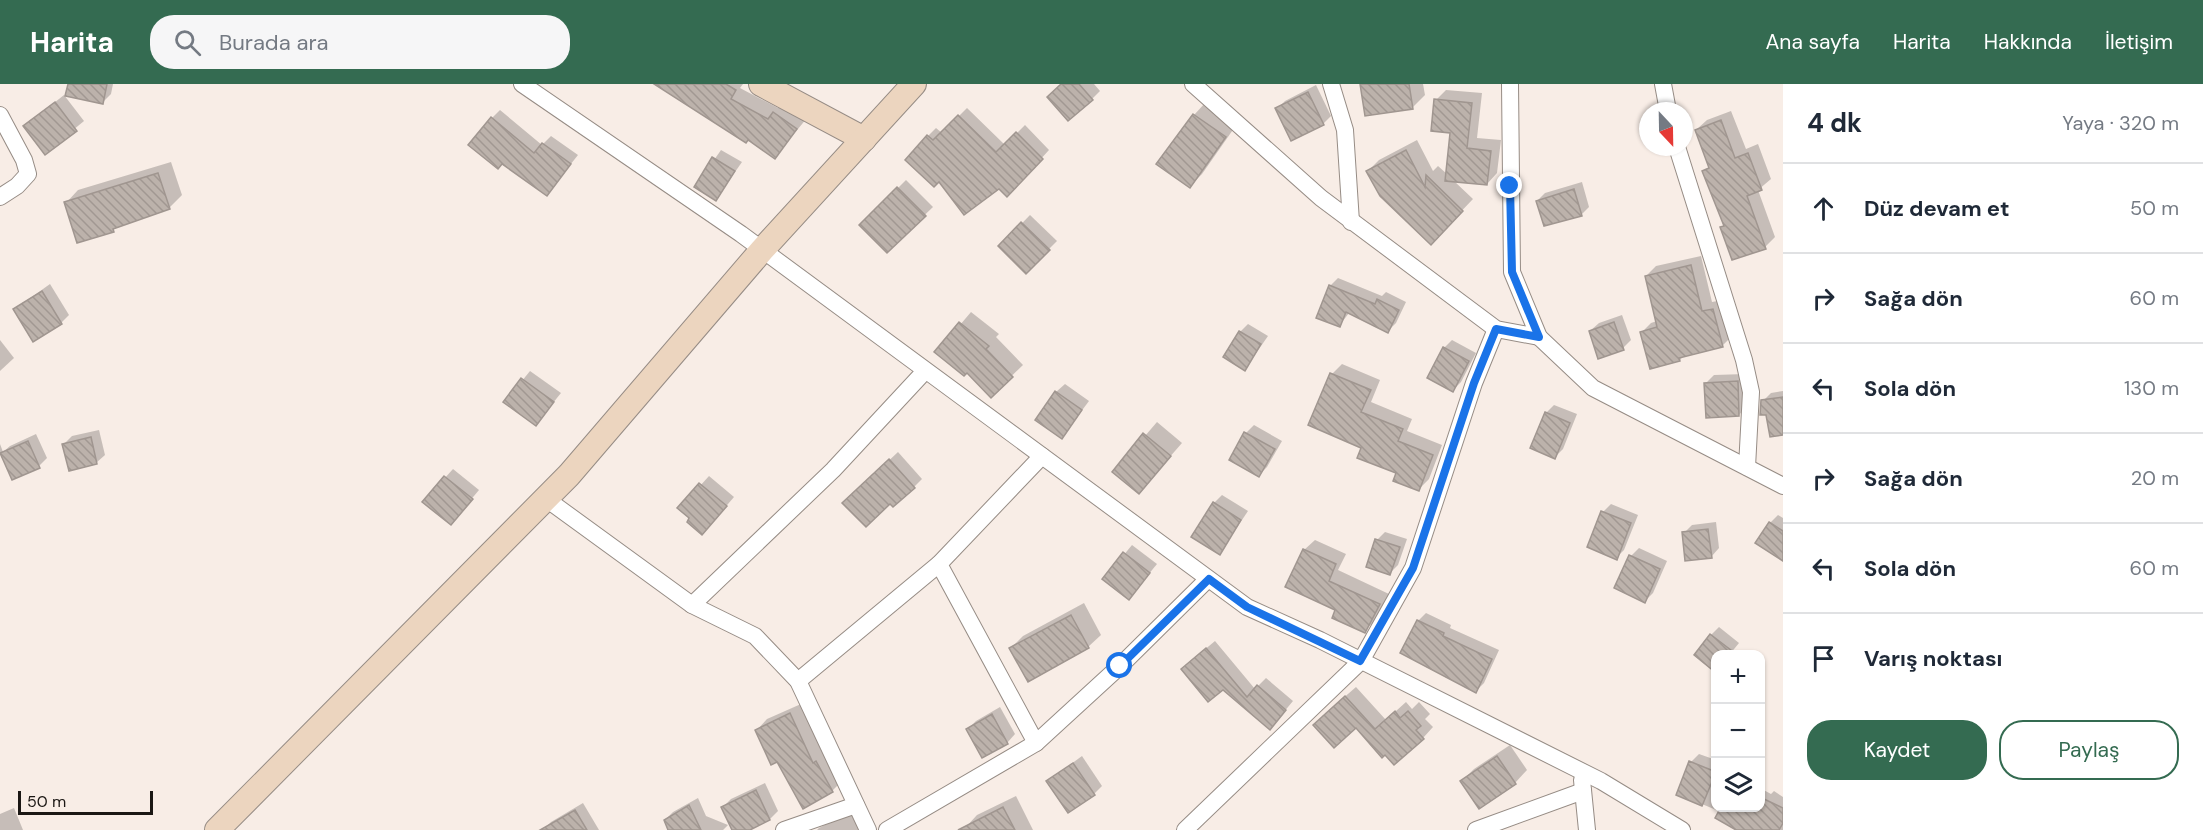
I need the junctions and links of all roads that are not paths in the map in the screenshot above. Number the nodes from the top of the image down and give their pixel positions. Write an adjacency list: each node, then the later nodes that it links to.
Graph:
1 (522, 84): 14 (street)
2 (761, 84): 10 (street)
3 (914, 84): 10 (street)
4 (1193, 84): 13 (street)
5 (1331, 84): 13 (street)
6 (1510, 84): 16 (street)
7 (1663, 84): 8 (street)
8 (1666, 102)
9 (0, 115): 12 (street)
10 (864, 139): 14 (street)
11 (1680, 156): 19 (street)
12 (0, 197)
13 (1351, 222): 15 (street)
14 (762, 250): 17 (street); 21 (street)
15 (1496, 329): 16 (street); 25 (street)
16 (1539, 337): 19 (street)
17 (925, 371): 18 (street); 24 (street)
18 (1042, 456): 22 (street); 23 (street)
19 (1747, 467): 20 (street)
20 (1783, 486)
21 (545, 498): 24 (street); 31 (street)
22 (939, 564): 26 (street); 27 (street)
23 (1209, 579): 25 (street); 27 (street)
24 (692, 605): 26 (street)
25 (1360, 661): 28 (street); 35 (street)
26 (798, 681): 30 (street)
27 (1036, 743): 34 (street)
28 (1581, 770): 29 (street); 38 (street)
29 (1583, 791): 36 (street); 37 (street)
30 (856, 805): 32 (street); 33 (street)
31 (217, 830)
32 (784, 830)
33 (868, 830)
34 (887, 830)
35 (1185, 830)
36 (1476, 830)
37 (1587, 830)
38 (1682, 830)

